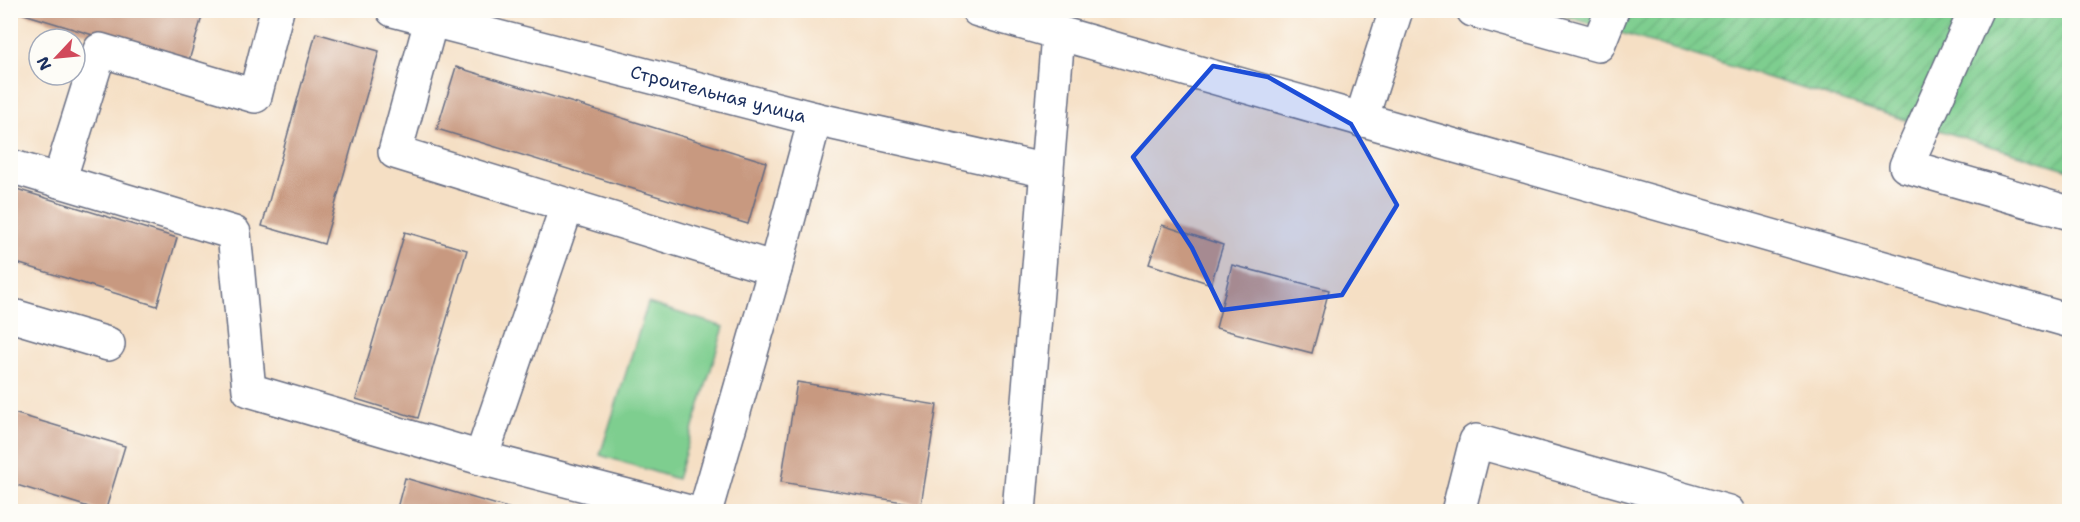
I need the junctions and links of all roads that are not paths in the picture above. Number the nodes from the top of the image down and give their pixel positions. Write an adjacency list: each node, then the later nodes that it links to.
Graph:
1 (277, 10): 14 (street)
2 (393, 10): 8 (street, Строительная улица)
3 (978, 10): 9 (street)
4 (1396, 10): 11 (street)
5 (1473, 10): 6 (street)
6 (1612, 10)
7 (1976, 10): 16 (street)
8 (431, 21): 10 (street, Строительная улица); 15 (street)
9 (1058, 34): 11 (street); 13 (street)
10 (815, 119): 13 (street, Строительная улица); 17 (street)
11 (1361, 120): 19 (street)
12 (10, 166): 14 (street)
13 (1047, 171): 24 (street)
14 (59, 181): 21 (street)
15 (567, 206): 17 (street); 21 (street)
16 (2070, 213)
17 (775, 269): 23 (street)
18 (10, 315): 20 (street)
19 (2070, 321)
20 (108, 344)
21 (481, 458): 22 (street)
22 (689, 512)
23 (705, 512)
24 (1019, 512)
25 (1458, 512): 26 (street)
26 (1728, 512)

